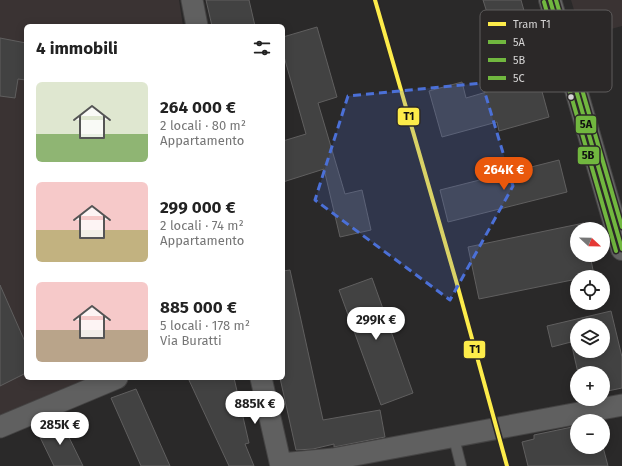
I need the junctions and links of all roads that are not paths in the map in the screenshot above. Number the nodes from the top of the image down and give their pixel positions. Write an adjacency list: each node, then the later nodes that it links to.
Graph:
1 (192, 0): 4 (street)
2 (550, 0): 3 (street)
3 (553, 10)
4 (197, 24)
5 (577, 92): 6 (street)
6 (620, 237)
7 (112, 380): 10 (street)
8 (261, 380): 12 (street)
9 (622, 405): 11 (street)
10 (0, 428)
11 (454, 438): 12 (street); 13 (lane)
12 (281, 465)
13 (461, 466)

